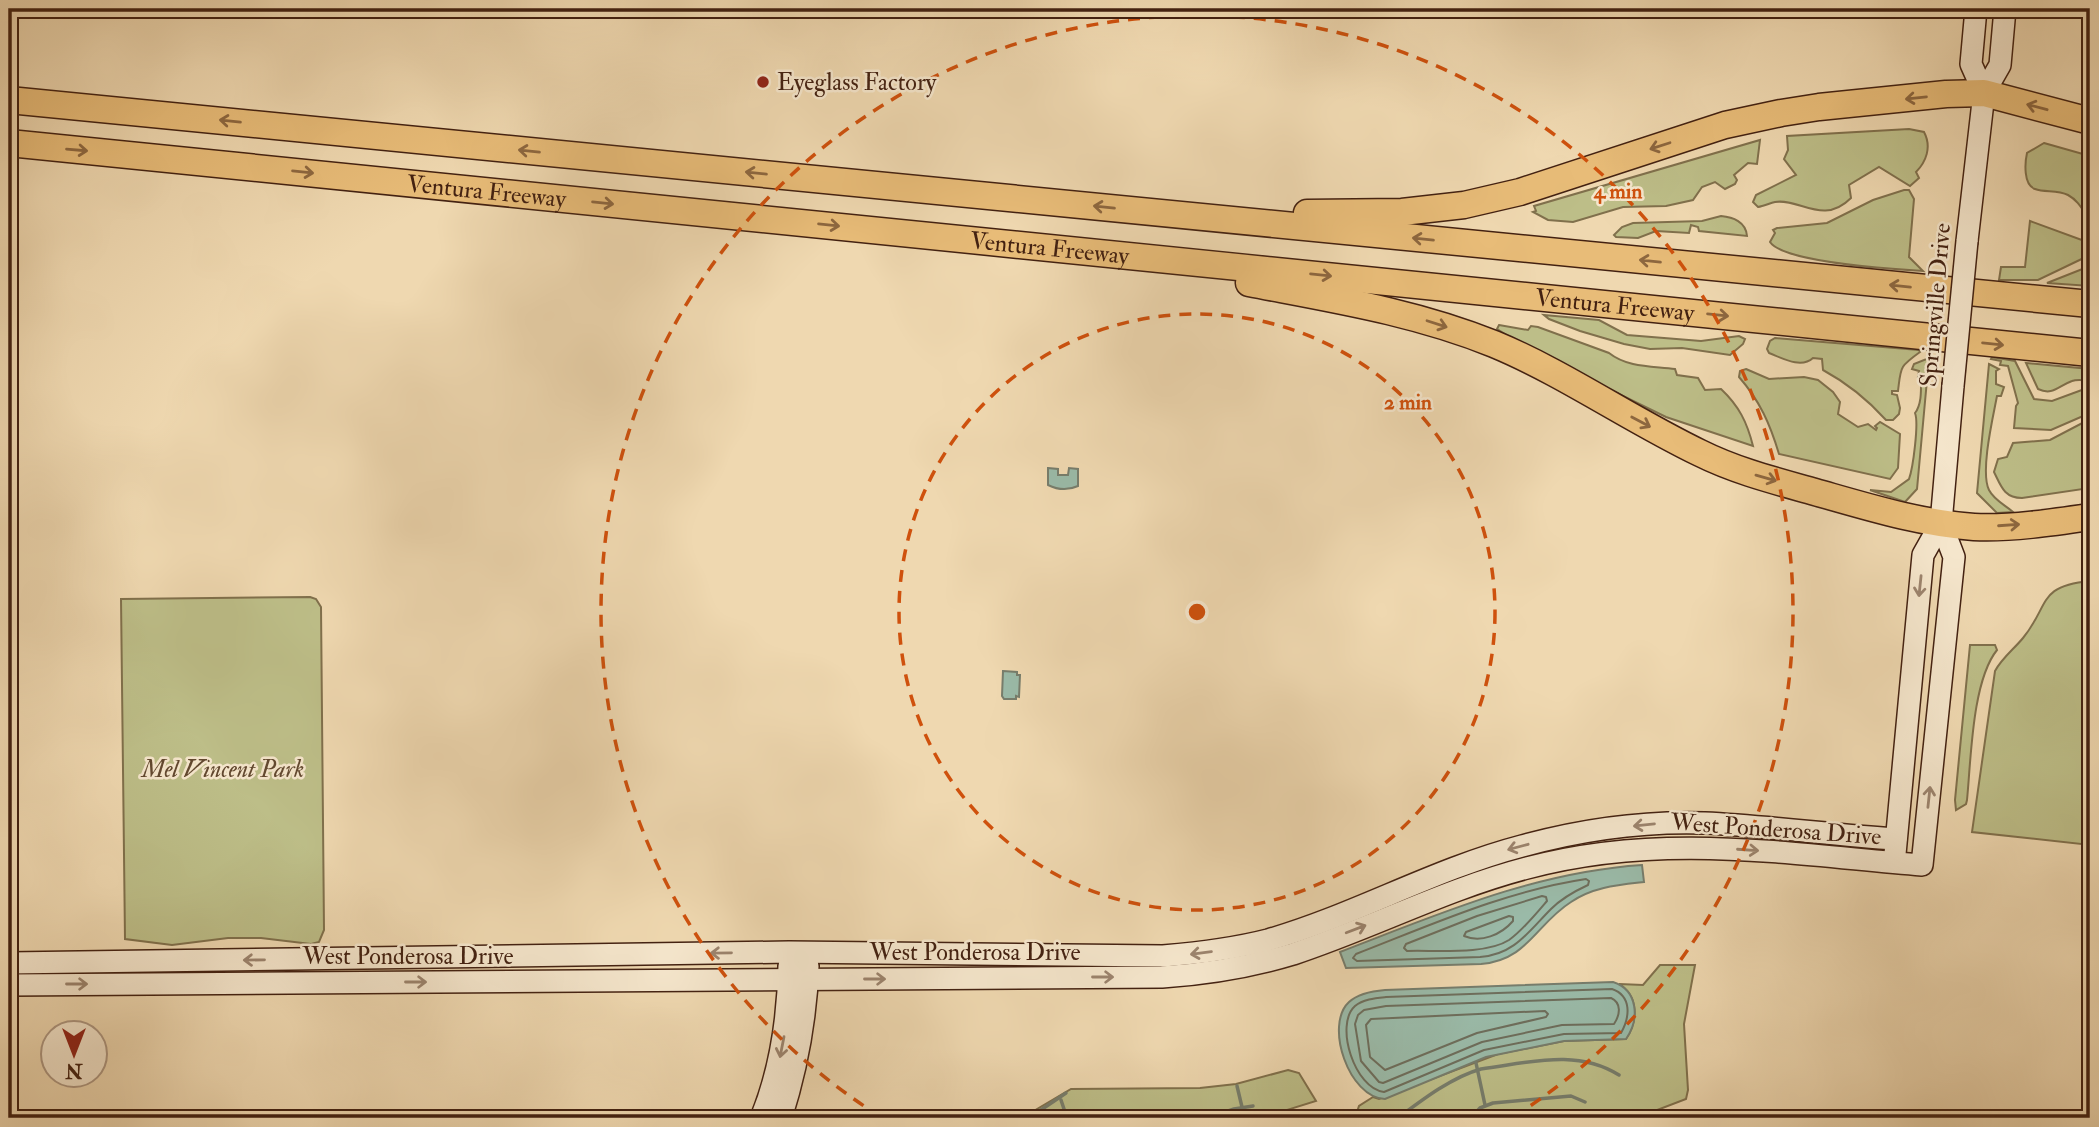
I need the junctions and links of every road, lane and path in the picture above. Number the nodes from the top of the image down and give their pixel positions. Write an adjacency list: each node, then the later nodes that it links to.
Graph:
1 (1976, 9): 4 (main road, Springville Drive)
2 (2005, 9): 4 (main road, Springville Drive)
3 (9, 81): 6 (highway)
4 (1984, 93): 7 (highway, one-way to 4); 9 (highway, one-way to 9); 14 (main road, Springville Drive, bridge)
5 (9, 100): 6 (highway, Ventura Freeway)
6 (131, 112): 9 (highway, Ventura Freeway, one-way to 6)
7 (2090, 121)
8 (9, 143): 10 (highway, Ventura Freeway, one-way to 10)
9 (1172, 214): 11 (highway, Ventura Freeway, one-way to 9)
10 (1156, 258): 12 (highway, Ventura Freeway, one-way to 12); 14 (highway, one-way to 14)
11 (2090, 304)
12 (2090, 353)
13 (2090, 517): 14 (highway, one-way to 13)
14 (1941, 523): 16 (main road, Springville Drive, one-way to 16); 19 (main road, Springville Drive, one-way to 14)
15 (1584, 833): 16 (main road, West Ponderosa Drive, one-way to 15); 17 (main road); 20 (main road, West Ponderosa Drive, one-way to 20)
16 (1896, 839): 18 (main road, Springville Drive)
17 (1588, 855): 18 (main road, West Ponderosa Drive, one-way to 18); 20 (main road, West Ponderosa Drive, one-way to 17)
18 (1894, 863): 19 (main road, West Ponderosa Drive)
19 (1922, 865)
20 (1279, 947): 21 (main road, West Ponderosa Drive, one-way to 21); 23 (main road, West Ponderosa Drive, one-way to 20)
21 (799, 952): 22 (main road, West Ponderosa Drive, one-way to 22); 23 (main road)
22 (9, 963)
23 (798, 979): 24 (main road, West Ponderosa Drive, one-way to 23); 25 (main road, one-way to 25); 26 (main road)
24 (9, 985)
25 (761, 1118)
26 (781, 1118)

